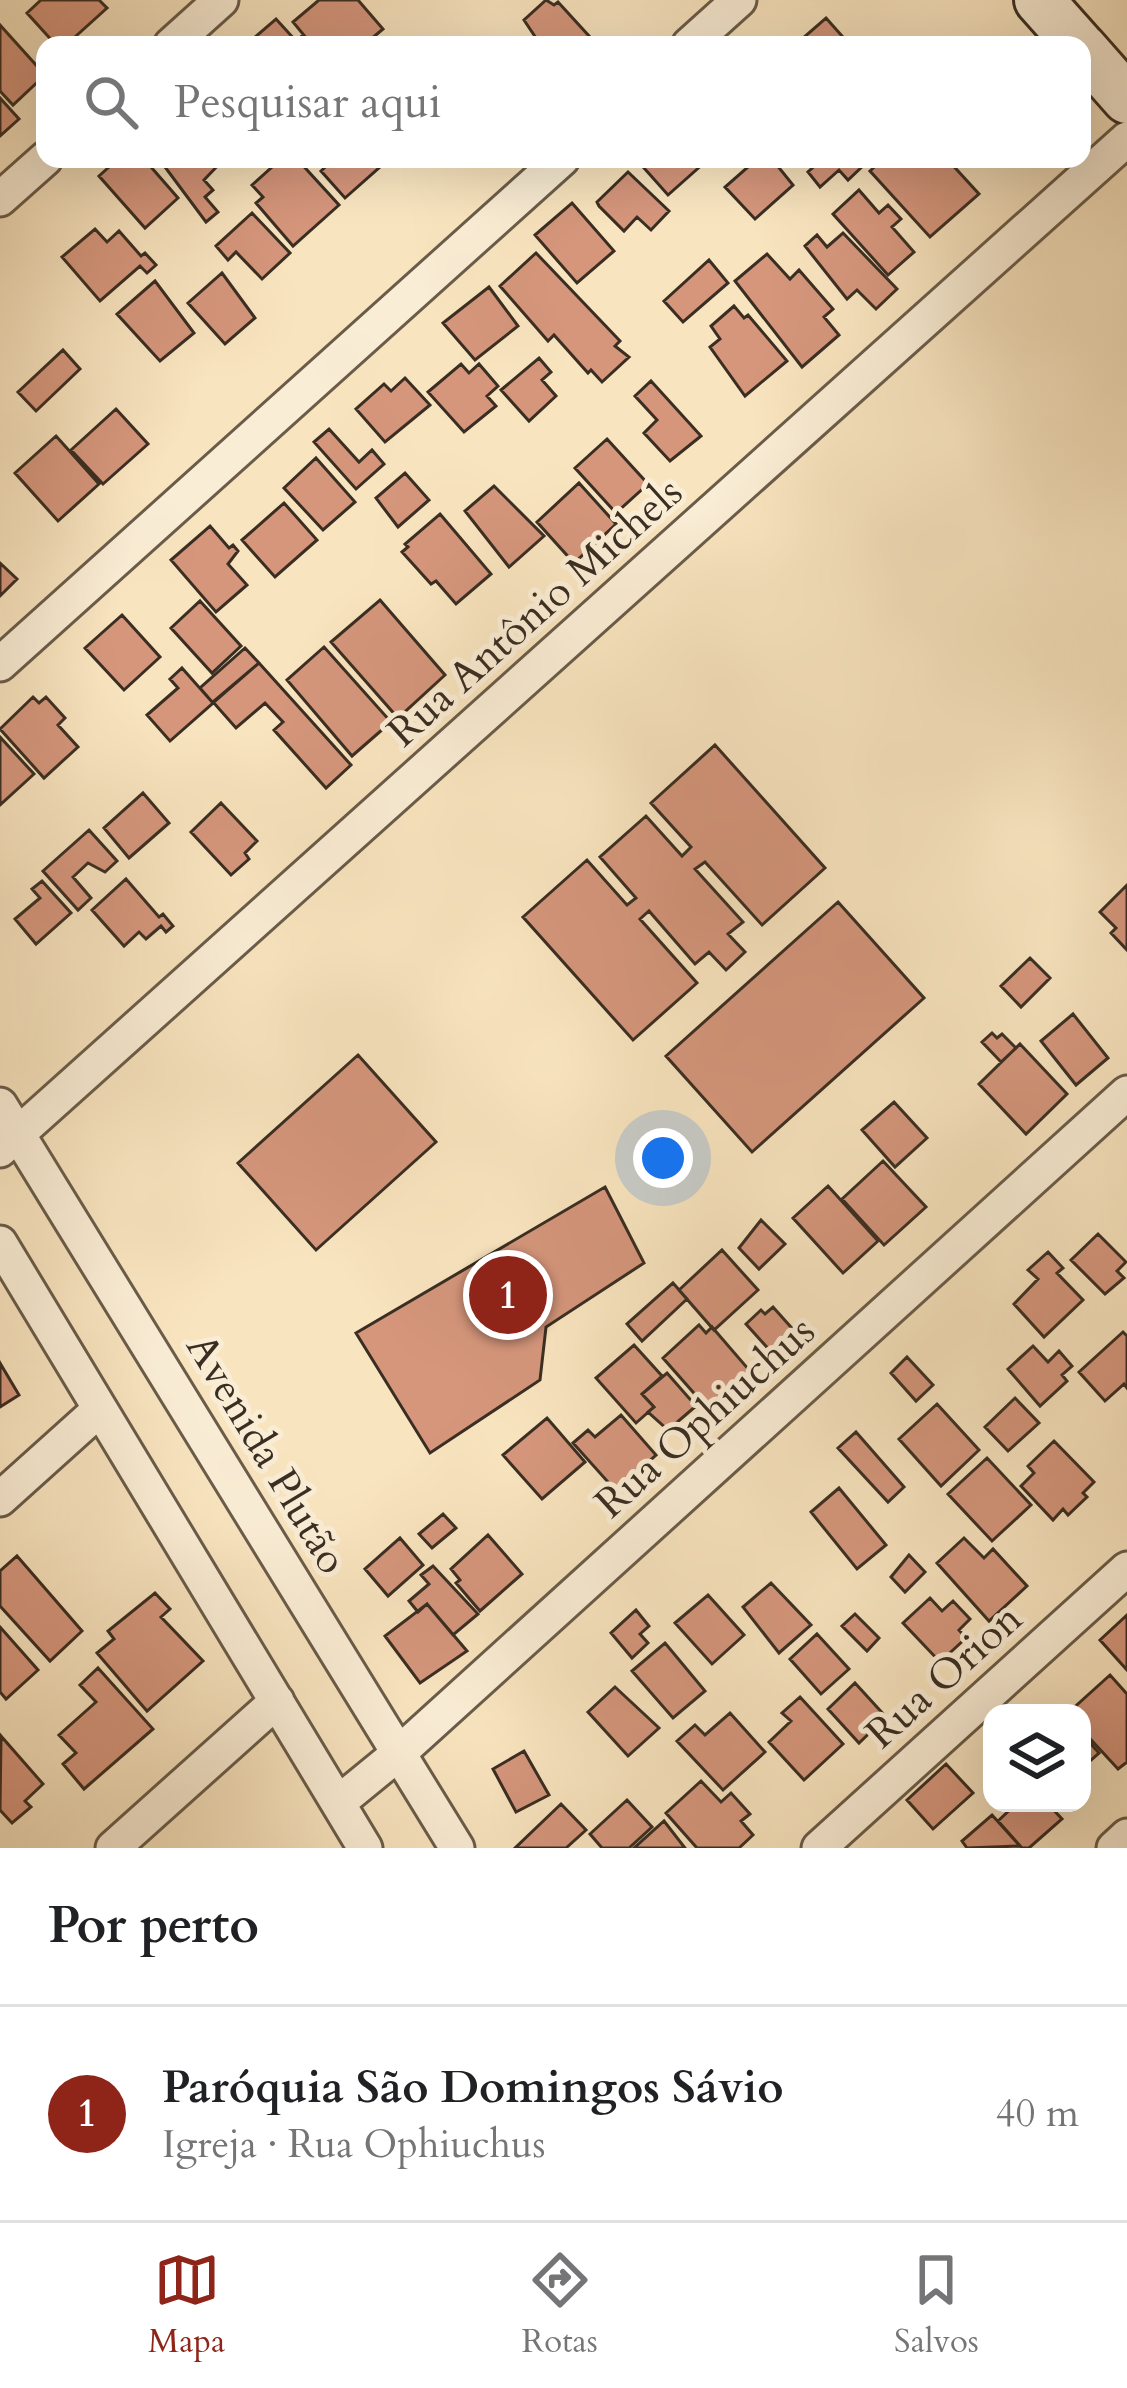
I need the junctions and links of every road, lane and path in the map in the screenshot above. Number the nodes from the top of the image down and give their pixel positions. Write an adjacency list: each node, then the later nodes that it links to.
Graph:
1 (221, 0): 4 (street)
2 (739, 0): 5 (street)
3 (1039, 0): 6 (street)
4 (181, 36)
5 (699, 36)
6 (1070, 36)
7 (1091, 59): 8 (street)
8 (1127, 99)
9 (1127, 139): 15 (street, Rua Antônio Michels)
10 (36, 167): 12 (street)
11 (552, 168): 13 (street)
12 (0, 200)
13 (0, 664)
14 (1127, 1093): 21 (street, Rua Ophiuchus)
15 (6, 1130): 21 (street, Avenida Plutão)
16 (0, 1243): 17 (street)
17 (100, 1409): 18 (street); 20 (street)
18 (0, 1499)
19 (1127, 1569): 27 (street, Rua Orion)
20 (277, 1701): 22 (street); 24 (street)
21 (399, 1753): 22 (street, Rua Ophiuchus); 26 (street, Avenida Plutão)
22 (338, 1803): 25 (street)
23 (1127, 1836): 28 (street)
24 (112, 1848)
25 (365, 1848)
26 (457, 1848)
27 (819, 1848)
28 (1114, 1848)

